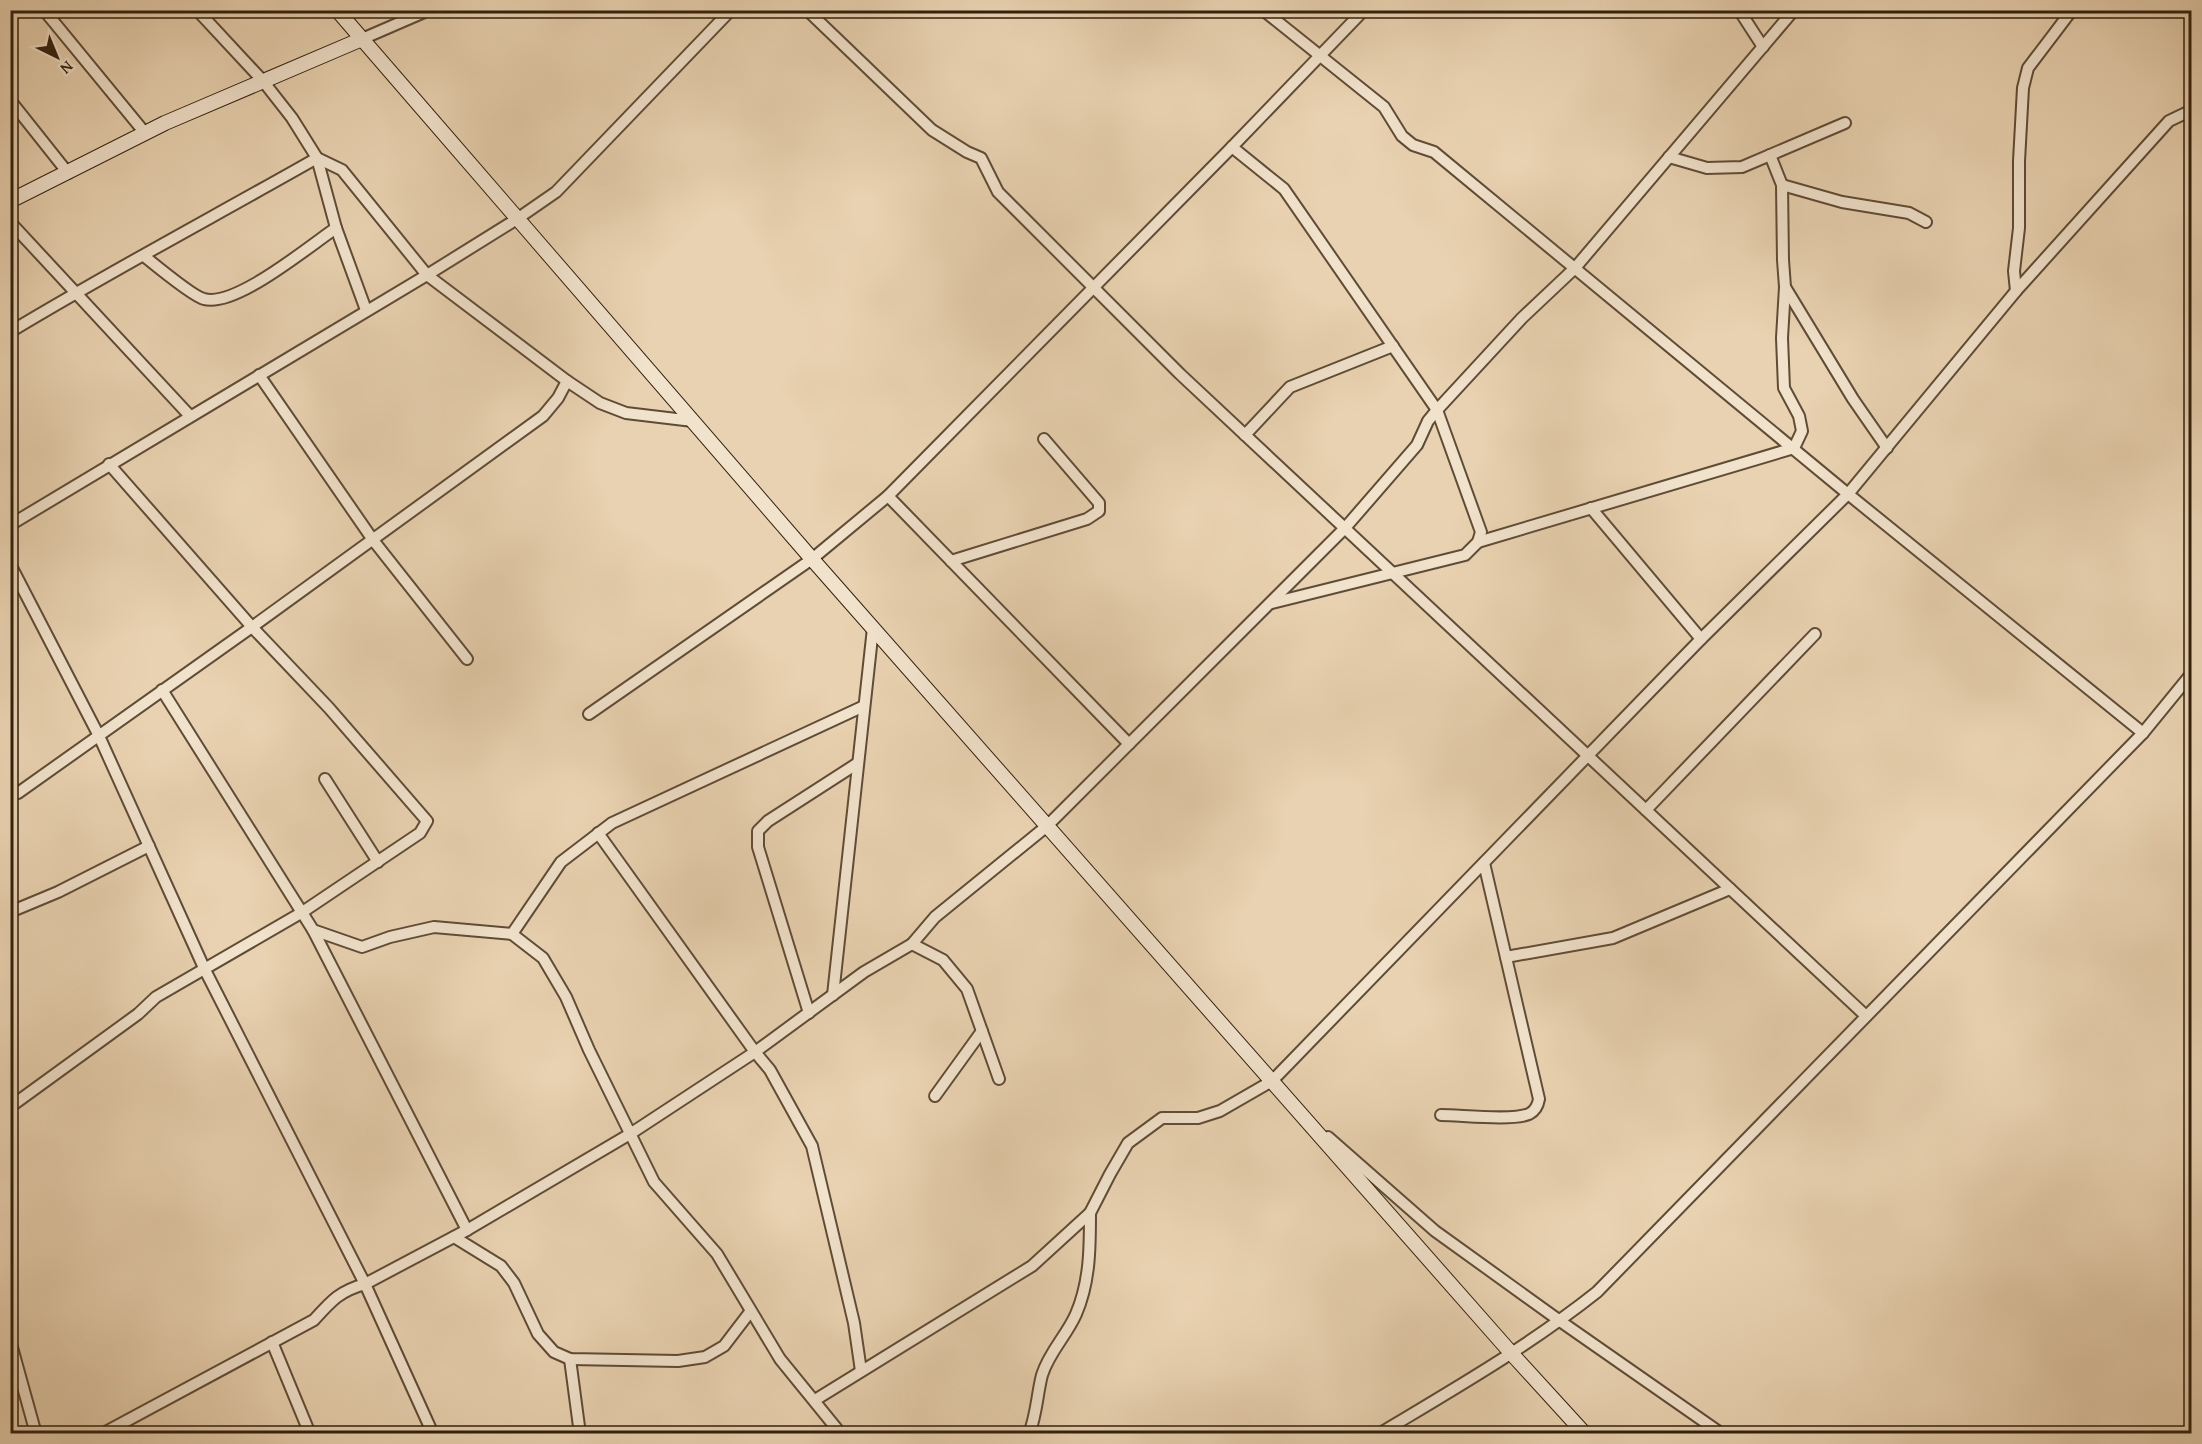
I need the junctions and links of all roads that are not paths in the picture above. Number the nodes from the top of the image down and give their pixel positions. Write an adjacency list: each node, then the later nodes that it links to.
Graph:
1 (44, 10): 19 (street)
2 (197, 10): 15 (street)
3 (337, 10): 12 (street)
4 (429, 10): 12 (street)
5 (730, 10): 27 (street)
6 (807, 10): 35 (street)
7 (1263, 10): 14 (street)
8 (1364, 10): 14 (street)
9 (1739, 10): 13 (street)
10 (1794, 10): 13 (street)
11 (2072, 10): 36 (street)
12 (362, 39): 15 (street); 27 (street)
13 (1762, 47): 22 (street)
14 (1320, 58): 20 (street); 32 (street)
15 (263, 81): 19 (street); 23 (street)
16 (10, 100): 24 (street)
17 (2192, 110): 36 (street)
18 (1845, 123): 21 (street)
19 (145, 133): 24 (street)
20 (1232, 147): 35 (street); 40 (street)
21 (1770, 155): 22 (street); 25 (street)
22 (1669, 157): 32 (street)
23 (317, 158): 30 (street); 31 (street); 33 (street)
24 (68, 172): 26 (street)
25 (1782, 185): 29 (street); 34 (street)
26 (10, 201)
27 (517, 219): 33 (street); 45 (street)
28 (10, 222): 37 (street)
29 (1926, 222)
30 (336, 228): 31 (street); 38 (street)
31 (144, 256): 37 (street)
32 (1575, 268): 43 (street); 48 (street)
33 (427, 275): 38 (street); 42 (street)
34 (1785, 287): 48 (street); 49 (street)
35 (1094, 288): 46 (street); 52 (street)
36 (2016, 291): 49 (street)
37 (75, 292): 39 (street); 44 (street)
38 (366, 310): 41 (street)
39 (10, 332)
40 (1393, 346): 43 (street); 46 (street)
41 (259, 375): 44 (street); 56 (street)
42 (567, 381): 45 (street); 56 (street)
43 (1437, 410): 55 (street); 57 (street)
44 (190, 416): 50 (street)
45 (693, 421): 58 (street)
46 (1245, 435): 55 (street)
47 (1044, 440): 59 (street)
48 (1794, 448): 51 (street); 53 (street)
49 (1887, 448): 51 (street)
50 (109, 464): 54 (street); 63 (street)
51 (1848, 494): 66 (street); 72 (street)
52 (888, 496): 58 (street); 59 (street)
53 (1591, 508): 57 (street); 66 (street)
54 (10, 525)
55 (1345, 528): 61 (street); 62 (street)
56 (373, 540): 63 (street); 67 (street)
57 (1478, 542): 61 (street)
58 (812, 559): 64 (street); 71 (street)
59 (951, 561): 74 (street)
60 (10, 564): 73 (street)
61 (1393, 573): 62 (street); 75 (street)
62 (1271, 603): 74 (street)
63 (252, 627): 69 (street); 83 (street)
64 (873, 628): 70 (street); 80 (street)
65 (1815, 634): 79 (street)
66 (1701, 639): 75 (street)
67 (467, 659)
68 (2192, 673): 72 (street)
69 (162, 690): 73 (street); 87 (street)
70 (864, 706): 76 (street); 81 (street)
71 (589, 714)
72 (2143, 733): 95 (street)
73 (99, 736): 78 (street); 82 (street)
74 (1129, 744): 80 (street)
75 (1588, 756): 79 (street); 84 (street)
76 (858, 763): 93 (street); 94 (street)
77 (325, 779): 83 (street)
78 (18, 793)
79 (1646, 810): 85 (street)
80 (1047, 826): 90 (street); 99 (street)
81 (598, 833): 89 (street); 97 (street)
82 (149, 846): 86 (street); 92 (street)
83 (378, 862): 87 (street)
84 (1484, 863): 91 (street); 99 (street)
85 (1730, 889): 91 (street); 95 (street)
86 (10, 912)
87 (301, 913): 88 (street); 92 (street)
88 (313, 930): 89 (street); 106 (street)
89 (512, 934): 104 (street)
90 (912, 944): 93 (street); 96 (street)
91 (1506, 957): 103 (street)
92 (205, 970): 101 (street); 108 (street)
93 (833, 995): 94 (street)
94 (809, 1013): 97 (street)
95 (1866, 1016): 110 (street)
96 (982, 1031): 98 (street); 100 (street)
97 (755, 1052): 104 (street); 115 (street)
98 (999, 1078)
99 (1272, 1081): 102 (street); 105 (street)
100 (935, 1096)
101 (10, 1107)
102 (1300, 1113): 110 (street); 113 (street)
103 (1441, 1115)
104 (630, 1134): 106 (street); 109 (street)
105 (1090, 1213): 115 (street); 123 (street)
106 (467, 1230): 107 (street)
107 (454, 1237): 108 (street); 114 (street)
108 (365, 1284): 112 (street); 120 (street)
109 (750, 1312): 114 (street); 116 (street)
110 (1560, 1321): 113 (street); 126 (street)
111 (10, 1340): 117 (street)
112 (272, 1342): 118 (street); 119 (street)
113 (1512, 1354): 124 (street); 125 (street)
114 (570, 1359): 121 (street)
115 (861, 1371): 116 (street)
116 (815, 1400): 122 (street)
117 (36, 1434)
118 (102, 1434)
119 (310, 1434)
120 (433, 1434)
121 (580, 1434)
122 (842, 1434)
123 (1029, 1434)
124 (1379, 1434)
125 (1585, 1434)
126 (1722, 1434)

